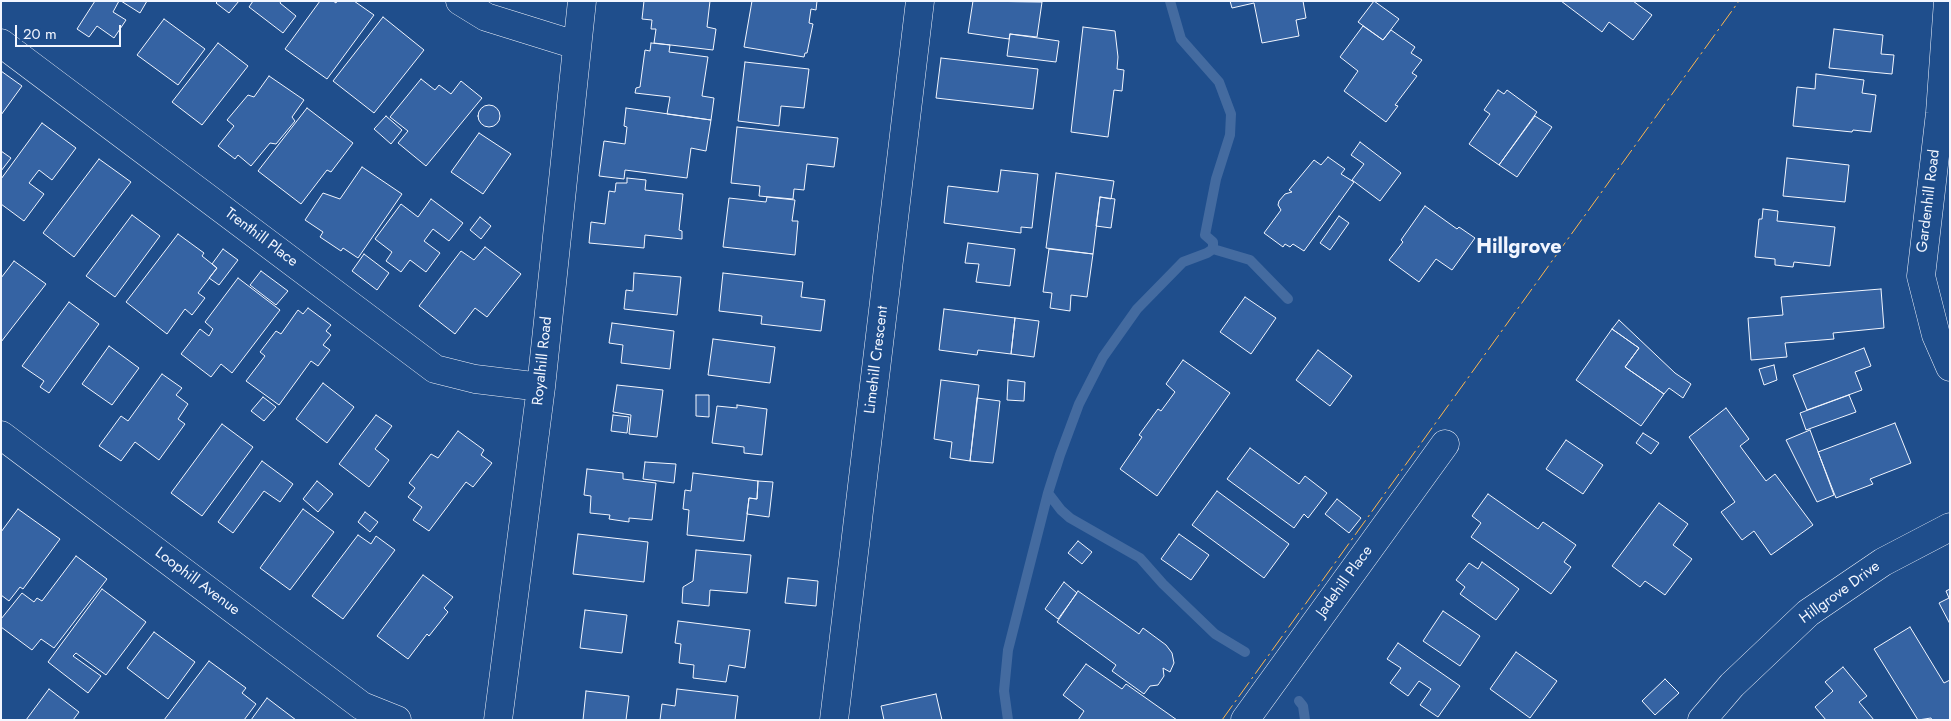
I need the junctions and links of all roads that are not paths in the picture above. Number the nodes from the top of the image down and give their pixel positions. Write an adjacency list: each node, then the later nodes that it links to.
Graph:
1 (460, 1): 6 (street)
2 (582, 1): 6 (street, Royalhill Road)
3 (920, 1): 15 (street, Limehill Crescent)
4 (1948, 1): 7 (street, Gardenhill Road)
5 (1, 43): 9 (street, Trenthill Place)
6 (576, 45): 9 (street, Royalhill Road)
7 (1945, 113): 8 (street, Gardenhill Road)
8 (1950, 367)
9 (541, 387): 14 (street, Royalhill Road)
10 (1, 435): 13 (street, Loophill Avenue)
11 (1445, 444): 16 (street, Jadehill Place)
12 (1950, 528): 17 (street, Hillgrove Drive)
13 (397, 720)
14 (498, 720)
15 (834, 720)
16 (1245, 720)
17 (1702, 720)

